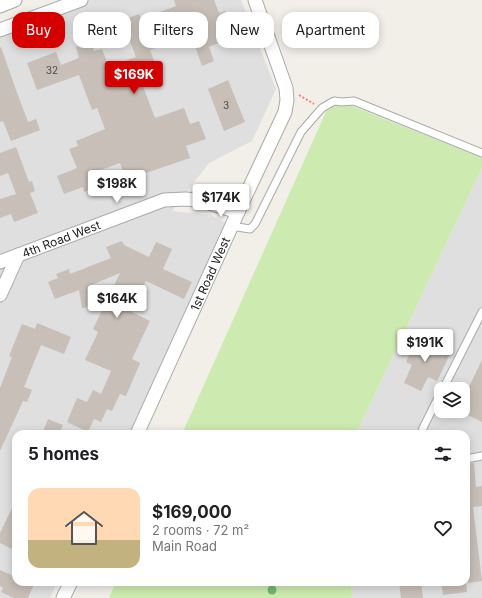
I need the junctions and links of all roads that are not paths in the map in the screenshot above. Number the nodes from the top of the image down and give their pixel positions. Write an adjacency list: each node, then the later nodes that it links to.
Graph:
1 (15, 0): 4 (street)
2 (81, 0): 5 (street)
3 (255, 0): 7 (street, 1st Road West)
4 (0, 6)
5 (0, 30)
6 (482, 153): 8 (lane)
7 (238, 212): 8 (street, 1st Road West); 9 (street, 4th Road West)
8 (231, 226): 15 (street, 1st Road West)
9 (18, 255): 10 (street, 4th Road West); 11 (street)
10 (0, 262)
11 (0, 295)
12 (482, 312): 13 (lane)
13 (447, 382)
14 (434, 406): 16 (lane)
15 (139, 430)
16 (423, 430)
17 (482, 456): 18 (lane)
18 (470, 458)
19 (69, 586): 20 (street)
20 (63, 598)

